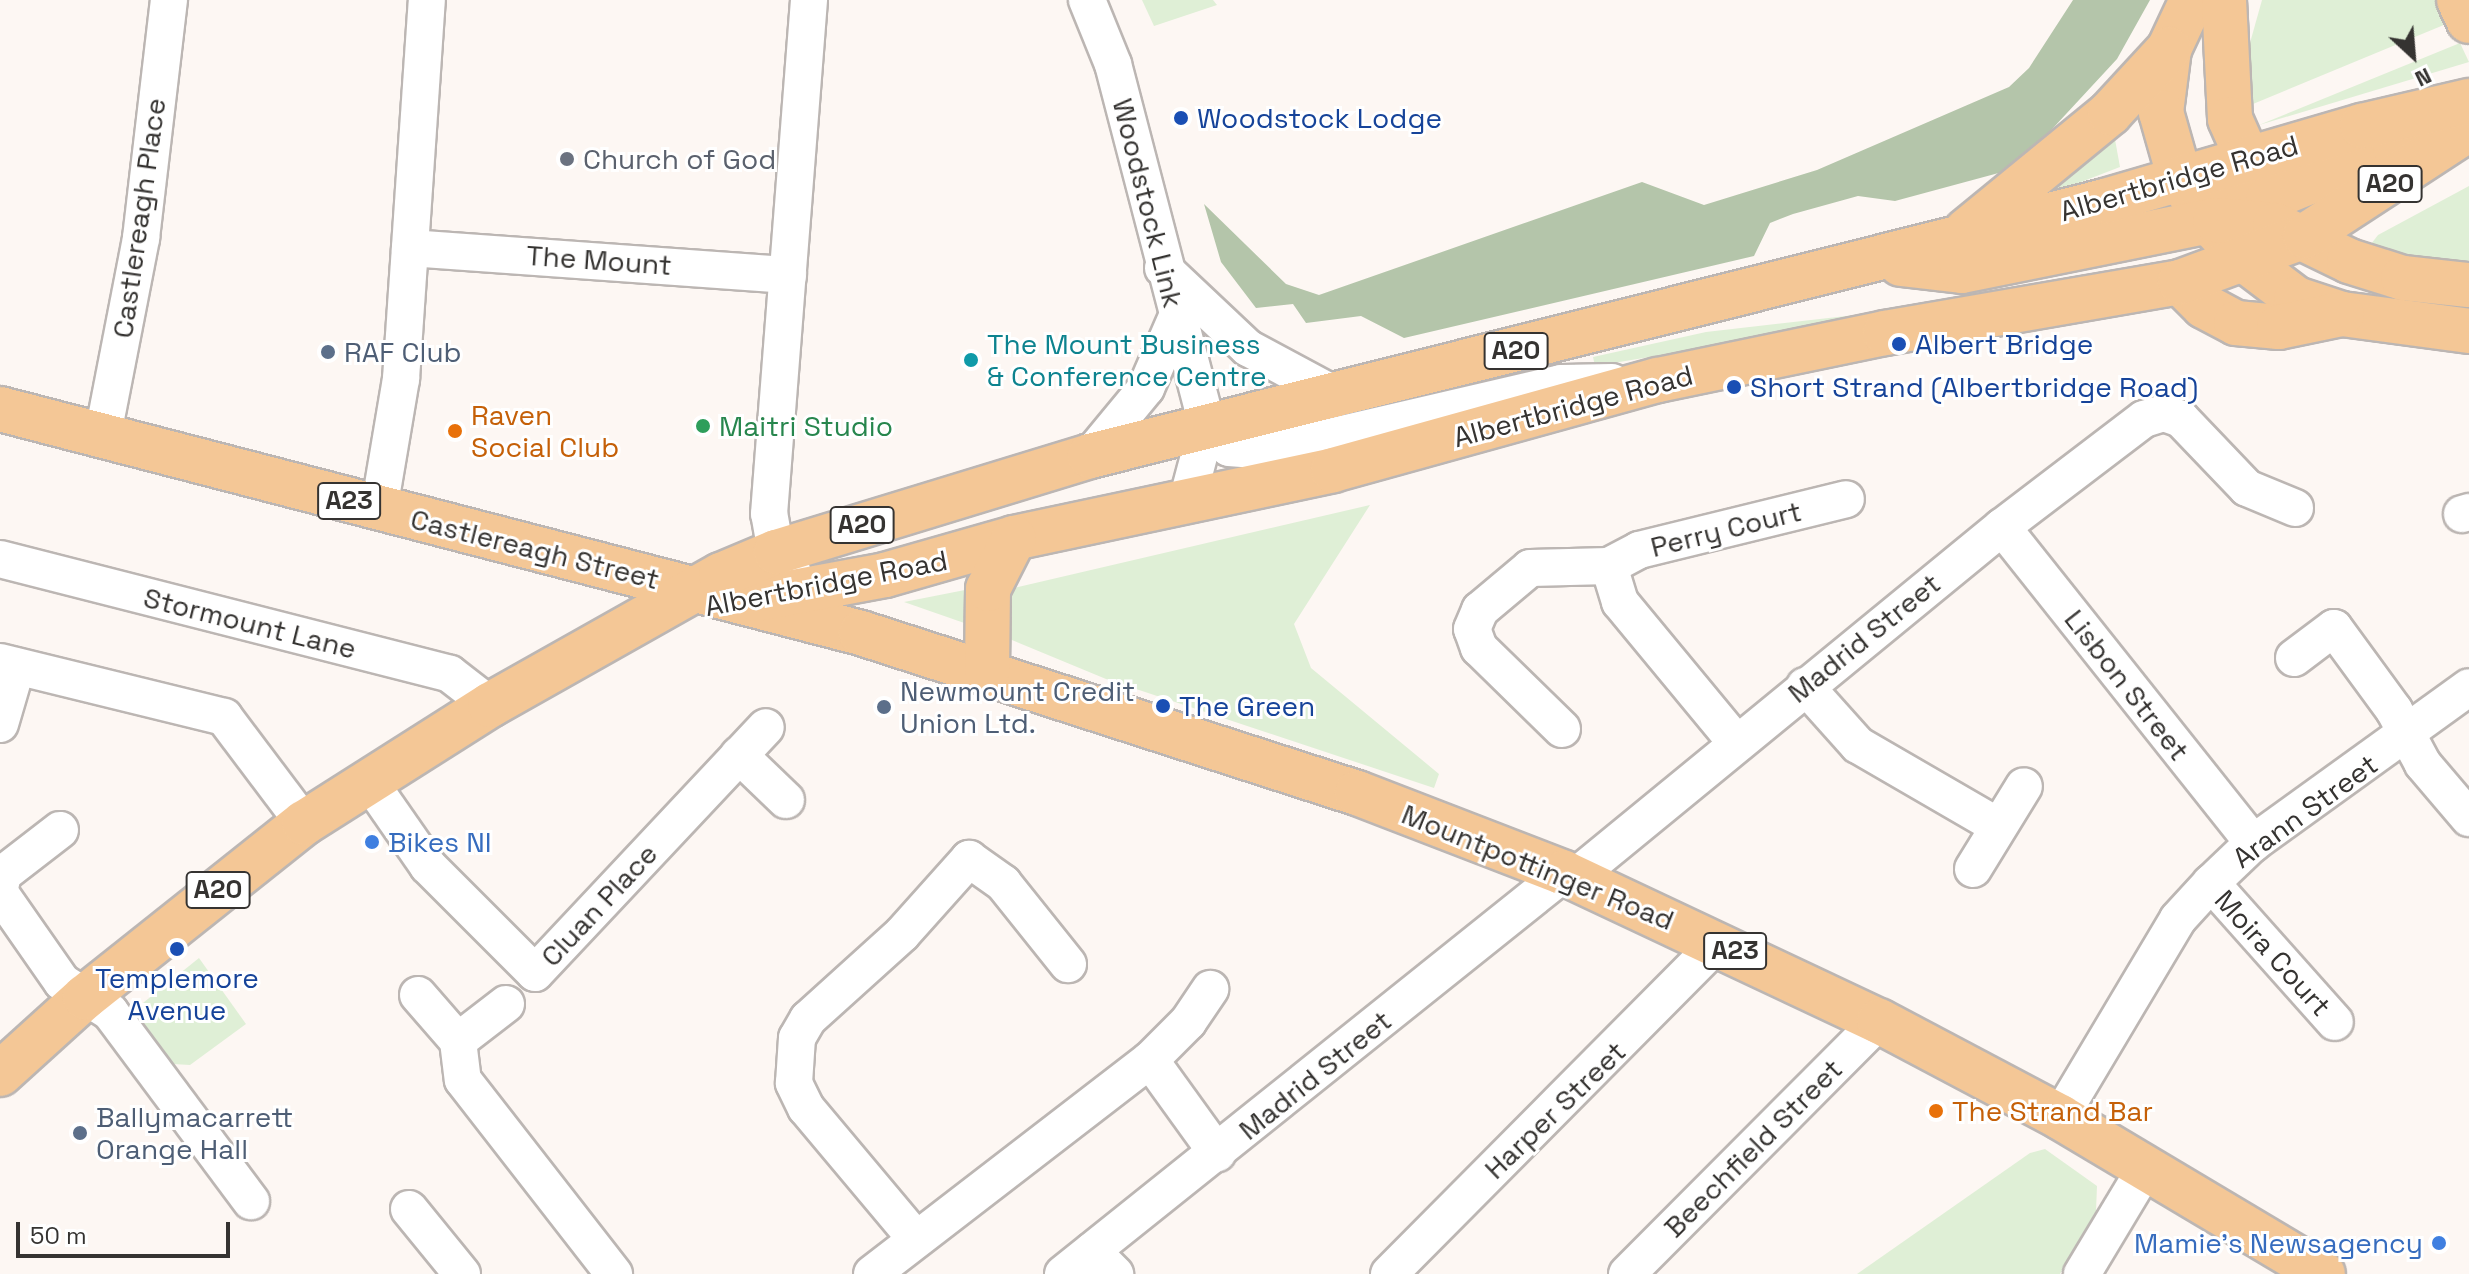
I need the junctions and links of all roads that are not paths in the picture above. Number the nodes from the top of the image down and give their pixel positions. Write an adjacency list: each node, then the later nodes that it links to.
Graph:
1 (169, 0): 31 (street, Castlereagh Place)
2 (427, 0): 17 (street)
3 (809, 0): 21 (street)
4 (1087, 0): 20 (street, Woodstock Link)
5 (2192, 0): 9 (main road)
6 (2224, 0): 11 (main road)
7 (2459, 0): 8 (main road)
8 (2469, 21)
9 (2169, 49): 12 (main road); 16 (main road)
10 (2465, 122): 11 (main road, Albertbridge Road / A20); 13 (main road); 15 (main road, Albertbridge Road / A20)
11 (2244, 159): 12 (main road, Albertbridge Road / A20); 13 (main road)
12 (2180, 179): 13 (main road); 14 (main road); 16 (main road, Albertbridge Road / A20)
13 (2268, 199): 15 (main road)
14 (2208, 221): 15 (main road); 18 (main road); 19 (main road)
15 (2305, 236): 19 (main road, Albertbridge Road / A20); 23 (main road)
16 (1955, 240): 18 (main road, Albertbridge Road / A20)
17 (410, 248): 21 (street, The Mount); 36 (street)
18 (1872, 261): 28 (main road, Albertbridge Road / A20)
19 (2246, 261): 22 (main road, Albertbridge Road / A20); 24 (main road)
20 (1163, 268): 25 (street, Woodstock Link); 28 (street)
21 (788, 275): 40 (street)
22 (2180, 282): 24 (main road); 27 (main road, Albertbridge Road / A20)
23 (2469, 285)
24 (2342, 314): 26 (main road)
25 (1176, 319): 30 (street, Woodstock Link); 32 (street)
26 (2469, 331)
27 (1658, 380): 30 (street); 34 (main road, Albertbridge Road / A20)
28 (1337, 396): 30 (main road, Albertbridge Road / A20)
29 (0, 409): 31 (main road, Castlereagh Street / A23)
30 (1207, 426): 32 (main road, Albertbridge Road / A20); 34 (street)
31 (103, 434): 36 (main road, Castlereagh Street / A23)
32 (1090, 456): 40 (main road, Albertbridge Road / A20)
33 (1846, 499): 41 (street, Perry Court)
34 (1187, 501): 38 (main road, Albertbridge Road / A20)
35 (2295, 508): 37 (street, Madrid Street)
36 (379, 509): 42 (main road, Castlereagh Street / A23)
37 (2002, 527): 48 (street, Madrid Street); 64 (street, Lisbon Street)
38 (1008, 539): 40 (main road); 43 (main road, Albertbridge Road / A20); 47 (main road)
39 (0, 559): 50 (street, Stormount Lane)
40 (784, 561): 42 (main road)
41 (1609, 566): 53 (street, Perry Court); 55 (street)
42 (698, 590): 43 (main road, Mountpottinger Road / A23); 44 (main road, Albertbridge Road / A20)
43 (742, 602): 44 (main road, Albertbridge Road / A20); 47 (main road, Mountpottinger Road / A23)
44 (647, 617): 50 (main road, Albertbridge Road / A20)
45 (2294, 658): 54 (street)
46 (8, 664): 51 (street); 61 (street)
47 (987, 671): 66 (main road, Mountpottinger Road / A23)
48 (1805, 686): 55 (street, Madrid Street); 62 (street)
49 (2469, 687): 54 (street, Arann Street)
50 (490, 705): 57 (main road, Albertbridge Road / A20)
51 (0, 724)
52 (766, 727): 56 (street, Cluan Place)
53 (1562, 729)
54 (2407, 736): 60 (street); 64 (street, Arann Street)
55 (1735, 741): 66 (street, Madrid Street)
56 (739, 755): 57 (street, Cluan Place); 59 (street)
57 (369, 781): 61 (main road, Albertbridge Road / A20)
58 (2024, 786): 62 (street)
59 (786, 800)
60 (2469, 818)
61 (304, 823): 73 (main road, Albertbridge Road / A20)
62 (1998, 826): 65 (street)
63 (60, 830): 68 (street)
64 (2253, 843): 67 (street, Arann Street)
65 (1973, 869)
66 (1569, 876): 69 (main road, Mountpottinger Road / A23); 81 (street, Madrid Street)
67 (2211, 883): 76 (street, Moira Court); 80 (street, Arann Street)
68 (0, 890): 73 (street)
69 (1718, 943): 75 (main road, Mountpottinger Road / A23); 91 (street, Harper Street)
70 (1068, 964): 85 (street)
71 (1210, 989): 78 (street)
72 (418, 995): 77 (street)
73 (85, 997): 79 (main road, Albertbridge Road / A20); 83 (street)
74 (506, 1004): 77 (street)
75 (1879, 1021): 80 (main road, Mountpottinger Road / A23); 92 (street, Beechfield Street)
76 (2335, 1022)
77 (458, 1041): 88 (street)
78 (1150, 1060): 81 (street); 85 (street)
79 (0, 1074)
80 (2060, 1117): 82 (main road, Mountpottinger Road / A23)
81 (1217, 1153): 86 (street, Madrid Street)
82 (2145, 1169): 93 (street); 94 (main road, Mountpottinger Road / A23)
83 (251, 1201)
84 (409, 1209): 87 (street)
85 (916, 1239): 89 (street)
86 (1104, 1262): 90 (street, Madrid Street)
87 (462, 1274)
88 (614, 1274)
89 (872, 1274)
90 (1063, 1274)
91 (1389, 1274)
92 (1627, 1274)
93 (2082, 1274)
94 (2323, 1274)

